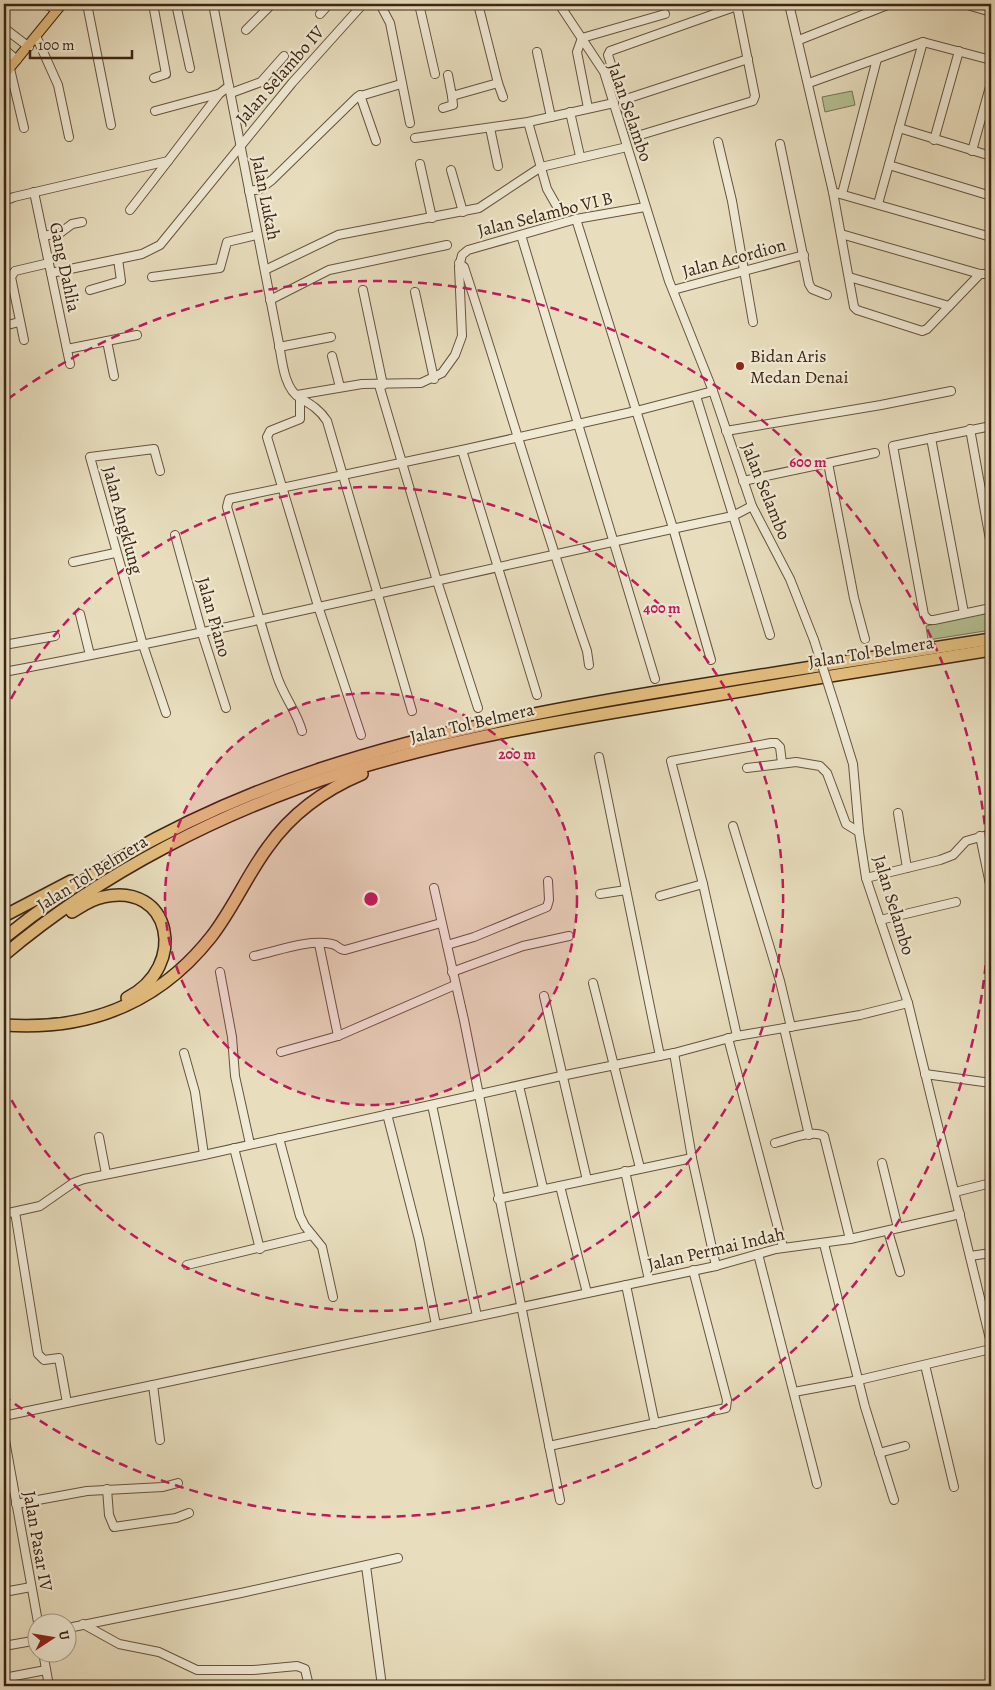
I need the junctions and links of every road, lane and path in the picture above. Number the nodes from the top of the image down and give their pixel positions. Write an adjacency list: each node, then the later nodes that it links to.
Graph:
1 (45, 4): 17 (street)
2 (87, 4): 61 (street)
3 (153, 4): 40 (street)
4 (176, 4): 36 (street)
5 (213, 4): 45 (street, Jalan Lukah)
6 (272, 4): 22 (street)
7 (329, 4): 19 (street)
8 (363, 4): 70 (street, Jalan Selambo IV)
9 (380, 4): 44 (street)
10 (419, 4): 38 (street)
11 (478, 4): 41 (street)
12 (559, 4): 24 (street, Jalan Selambo)
13 (790, 4): 25 (street)
14 (890, 4): 25 (street)
15 (964, 4): 18 (street)
16 (741, 5): 32 (street); 51 (street)
17 (60, 7): 23 (main road)
18 (991, 12)
19 (320, 14)
20 (666, 14): 24 (street)
21 (4, 28): 27 (street)
22 (246, 30)
23 (36, 36): 27 (main road); 65 (street)
24 (582, 38): 46 (street, Jalan Selambo); 55 (street)
25 (799, 40): 42 (street)
26 (923, 42): 29 (street); 33 (street); 64 (street)
27 (29, 47): 34 (main road)
28 (4, 49): 34 (street)
29 (960, 51): 35 (street); 67 (street)
30 (536, 52): 58 (street)
31 (284, 56): 45 (street)
32 (748, 59): 51 (street); 51 (street)
33 (877, 59): 42 (street); 85 (street)
34 (17, 60): 37 (main road)
35 (991, 60)
36 (190, 68)
37 (7, 72): 62 (street)
38 (435, 74)
39 (448, 75): 49 (street)
40 (154, 78)
41 (498, 82): 49 (street); 50 (street)
42 (809, 83): 84 (street)
43 (991, 83): 73 (street)
44 (401, 84): 48 (street); 60 (street)
45 (230, 90): 47 (street); 70 (street, Jalan Lukah)
46 (610, 93): 52 (street, Jalan Selambo); 53 (street)
47 (219, 94): 56 (street); 76 (street)
48 (360, 95): 68 (street); 82 (street)
49 (452, 96): 54 (street)
50 (503, 98)
51 (623, 100)
52 (614, 102): 53 (street); 72 (street, Jalan Selambo)
53 (603, 105): 55 (street)
54 (443, 108)
55 (588, 108): 57 (street)
56 (155, 110)
57 (570, 112): 58 (street); 74 (street)
58 (551, 117): 59 (street)
59 (528, 122): 63 (street); 80 (street)
60 (410, 123)
61 (111, 125)
62 (24, 128)
63 (490, 128): 66 (street); 79 (street)
64 (899, 128): 67 (street); 78 (street)
65 (69, 137)
66 (415, 138)
67 (934, 140): 73 (street)
68 (376, 141)
69 (718, 142): 107 (street)
70 (240, 144): 82 (street, Jalan Lukah); 103 (street, Jalan Selambo IV)
71 (780, 144): 102 (street)
72 (627, 147): 74 (street); 89 (street, Jalan Selambo)
73 (972, 151): 75 (street)
74 (580, 156): 80 (street)
75 (991, 156)
76 (168, 161): 83 (street); 90 (street)
77 (420, 164): 93 (street)
78 (889, 165): 86 (street); 88 (street)
79 (498, 166)
80 (541, 167): 91 (street); 92 (street)
81 (451, 170): 92 (street)
82 (250, 191): 97 (street, Jalan Lukah)
83 (34, 192): 87 (street); 99 (street, Gang Dahlia)
84 (833, 192): 85 (street); 96 (street)
85 (842, 194): 88 (street)
86 (991, 196)
87 (4, 201)
88 (878, 204): 100 (street)
89 (645, 207): 94 (street, Jalan Selambo VI B); 115 (street, Jalan Selambo)
90 (130, 210)
91 (559, 210)
92 (463, 212): 93 (street)
93 (432, 218): 106 (street)
94 (576, 219): 98 (street, Jalan Selambo VI B); 139 (street)
95 (82, 222): 99 (street)
96 (841, 234): 109 (street); 112 (street)
97 (257, 235): 106 (street, Jalan Lukah); 111 (street)
98 (522, 235): 105 (street, Jalan Selambo VI B); 140 (street)
99 (43, 236): 104 (street, Gang Dahlia)
100 (991, 236)
101 (447, 245): 118 (street)
102 (804, 255): 107 (street, Jalan Acordion); 117 (street)
103 (118, 259): 108 (street, Jalan Selambo IV); 113 (street)
104 (49, 263): 108 (street, Gang Dahlia); 120 (street)
105 (459, 263): 132 (street); 144 (street)
106 (265, 270): 118 (street, Jalan Lukah)
107 (745, 270): 115 (street, Jalan Acordion); 121 (street)
108 (51, 273): 128 (street, Gang Dahlia)
109 (980, 274): 110 (street); 119 (street)
110 (991, 274)
111 (152, 277)
112 (849, 277): 119 (street); 119 (street)
113 (90, 290)
114 (364, 290): 133 (street)
115 (673, 290): 135 (street, Jalan Selambo)
116 (415, 292): 132 (street)
117 (827, 295)
118 (270, 300): 127 (street, Jalan Lukah)
119 (949, 306)
120 (19, 322): 122 (street); 125 (street)
121 (753, 322)
122 (4, 326)
123 (137, 335): 126 (street)
124 (330, 337): 127 (street)
125 (24, 340)
126 (107, 341): 128 (street); 131 (street)
127 (279, 347): 138 (street, Jalan Lukah)
128 (67, 349): 130 (street, Gang Dahlia)
129 (332, 356): 134 (street)
130 (70, 364)
131 (114, 376)
132 (434, 378): 133 (street)
133 (381, 385): 134 (street); 148 (street)
134 (340, 387): 138 (street)
135 (713, 391): 137 (street); 143 (street, Jalan Selambo)
136 (951, 391): 143 (street)
137 (696, 396): 139 (street); 155 (street)
138 (298, 397): 151 (street); 153 (street)
139 (636, 411): 140 (street); 156 (street)
140 (579, 423): 144 (street); 158 (street)
141 (991, 426): 142 (street)
142 (970, 429): 145 (street); 159 (street)
143 (726, 431): 152 (street, Jalan Selambo)
144 (519, 436): 146 (street); 161 (street)
145 (931, 438): 168 (street); 168 (street)
146 (462, 450): 148 (street); 163 (street)
147 (876, 453): 149 (street)
148 (402, 463): 151 (street); 164 (street)
149 (828, 463): 152 (street); 174 (street)
150 (160, 471): 160 (street, Jalan Angklung)
151 (342, 476): 153 (street); 165 (street)
152 (743, 481): 154 (street, Jalan Selambo)
153 (282, 490): 166 (street); 170 (street)
154 (752, 506): 155 (street); 197 (street, Jalan Selambo, bridge)
155 (734, 516): 156 (street); 172 (street)
156 (673, 528): 158 (street); 180 (street)
157 (175, 535): 171 (street, Jalan Piano)
158 (613, 542): 161 (street); 183 (street)
159 (991, 545)
160 (115, 552): 162 (street); 177 (street, Jalan Angklung)
161 (554, 555): 163 (street); 181 (street)
162 (74, 562)
163 (496, 567): 164 (street); 184 (street)
164 (437, 581): 165 (street); 186 (street)
165 (378, 593): 166 (street); 187 (street)
166 (318, 606): 170 (street); 190 (street)
167 (991, 608): 168 (street)
168 (964, 613)
169 (80, 614): 179 (street)
170 (260, 619): 171 (street); 189 (street)
171 (202, 633): 177 (street); 185 (street, Jalan Piano)
172 (770, 635)
173 (55, 636): 176 (street)
174 (864, 638)
175 (991, 639): 200 (highway, Jalan Tol Belmera)
176 (4, 645)
177 (143, 645): 179 (street); 188 (street, Jalan Angklung)
178 (991, 650): 191 (highway, Jalan Tol Belmera)
179 (90, 656): 182 (street)
180 (711, 660)
181 (589, 665)
182 (4, 672)
183 (656, 679)
184 (537, 695)
185 (226, 708)
186 (478, 708)
187 (412, 711)
188 (166, 713)
189 (302, 731)
190 (361, 735)
191 (408, 755): 216 (highway, Jalan Tol Belmera); 228 (highway)
192 (598, 757): 206 (street)
193 (782, 762): 194 (street); 197 (street); 204 (street)
194 (747, 768)
195 (898, 813): 201 (street)
196 (733, 826): 229 (street)
197 (859, 832): 202 (street, Jalan Selambo)
198 (991, 834): 199 (street)
199 (980, 836): 201 (street); 207 (street)
200 (143, 845): 211 (highway); 215 (highway, Jalan Tol Belmera)
201 (907, 868): 202 (street)
202 (866, 878): 212 (street, Jalan Selambo)
203 (548, 881): 218 (street)
204 (703, 884): 209 (street); 231 (street)
205 (434, 888): 213 (street)
206 (626, 890): 208 (street); 236 (street)
207 (991, 890)
208 (600, 894)
209 (660, 896)
210 (956, 902): 212 (street)
211 (4, 916)
212 (880, 920): 226 (street, Jalan Selambo)
213 (441, 923): 217 (street); 218 (street)
214 (569, 936): 222 (street)
215 (4, 938)
216 (20, 941): 219 (highway, Jalan Tol Belmera); 227 (highway)
217 (319, 944): 220 (street); 230 (street)
218 (447, 945): 222 (street)
219 (4, 955)
220 (254, 956)
221 (220, 972): 249 (street)
222 (452, 972): 224 (street)
223 (593, 983): 237 (street)
224 (455, 985): 230 (street); 242 (street)
225 (544, 996): 239 (street)
226 (908, 1002): 229 (street); 238 (street, Jalan Selambo)
227 (4, 1019)
228 (4, 1025)
229 (787, 1028): 231 (street); 245 (street)
230 (338, 1036): 233 (street)
231 (736, 1036): 232 (street)
232 (728, 1038): 235 (street); 271 (street)
233 (281, 1052)
234 (184, 1053): 251 (street)
235 (674, 1053): 236 (street); 252 (street)
236 (660, 1056): 237 (street)
237 (612, 1066): 239 (street); 254 (street)
238 (925, 1074): 240 (street); 261 (street, Jalan Selambo)
239 (561, 1076): 241 (street); 257 (street)
240 (991, 1083)
241 (519, 1086): 242 (street); 260 (street)
242 (478, 1095): 243 (street); 262 (street)
243 (432, 1105): 244 (street); 285 (street)
244 (388, 1114): 247 (street); 287 (street)
245 (809, 1135): 248 (street); 269 (street)
246 (99, 1136): 256 (street)
247 (278, 1138): 249 (street); 268 (street)
248 (775, 1143)
249 (250, 1144): 250 (street)
250 (234, 1148): 251 (street); 272 (street)
251 (204, 1155): 256 (street)
252 (692, 1158): 254 (street); 277 (street)
253 (882, 1163): 266 (street)
254 (640, 1168): 255 (street)
255 (624, 1171): 257 (street); 280 (street)
256 (106, 1174): 263 (street)
257 (587, 1180): 259 (street)
258 (991, 1183): 261 (street)
259 (560, 1186): 260 (street); 282 (street)
260 (543, 1188): 262 (street)
261 (955, 1192): 265 (street, Jalan Selambo)
262 (498, 1199): 284 (street)
263 (16, 1212): 264 (street); 294 (street)
264 (4, 1214)
265 (960, 1214): 266 (street, Jalan Permai Indah); 275 (street, Jalan Selambo)
266 (898, 1228): 267 (street, Jalan Permai Indah)
267 (888, 1231): 269 (street, Jalan Permai Indah); 279 (street)
268 (312, 1236): 272 (street); 283 (street)
269 (850, 1239): 270 (street, Jalan Permai Indah)
270 (824, 1244): 271 (street, Jalan Permai Indah); 291 (street)
271 (783, 1247): 274 (street, Jalan Permai Indah)
272 (260, 1249): 276 (street)
273 (991, 1253): 275 (street)
274 (758, 1254): 277 (street, Jalan Permai Indah); 293 (street)
275 (970, 1256): 286 (street, Jalan Selambo)
276 (187, 1265)
277 (716, 1266): 278 (street, Jalan Permai Indah)
278 (693, 1270): 280 (street, Jalan Permai Indah); 296 (street)
279 (900, 1272)
280 (650, 1280): 281 (street, Jalan Permai Indah)
281 (626, 1285): 282 (street, Jalan Permai Indah); 296 (street)
282 (587, 1293): 284 (street, Jalan Permai Indah)
283 (333, 1297)
284 (522, 1307): 285 (street, Jalan Permai Indah); 299 (street)
285 (478, 1316): 287 (street, Jalan Permai Indah)
286 (988, 1320): 288 (street, Jalan Selambo)
287 (436, 1325): 292 (street, Jalan Permai Indah)
288 (991, 1343)
289 (991, 1348): 290 (street)
290 (925, 1364): 291 (street); 304 (street)
291 (859, 1380): 293 (street); 301 (street)
292 (153, 1385): 294 (street, Jalan Permai Indah); 298 (street)
293 (794, 1392): 303 (street)
294 (67, 1402): 295 (street, Jalan Permai Indah)
295 (4, 1416)
296 (655, 1424): 299 (street)
297 (4, 1435): 308 (street, Jalan Pasar IV)
298 (160, 1440)
299 (549, 1446): 306 (street)
300 (906, 1446): 301 (street)
301 (879, 1453): 307 (street)
302 (178, 1483): 305 (street)
303 (817, 1484)
304 (954, 1487)
305 (107, 1489): 308 (street); 309 (street)
306 (560, 1500)
307 (894, 1500)
308 (16, 1504): 312 (street, Jalan Pasar IV)
309 (189, 1513)
310 (398, 1558): 311 (street)
311 (366, 1566): 315 (street); 324 (street)
312 (31, 1586): 313 (street); 314 (street, Jalan Pasar IV)
313 (4, 1592)
314 (36, 1612)
315 (83, 1624): 316 (street); 323 (street)
316 (78, 1625)
317 (28, 1642): 318 (street)
318 (4, 1646)
319 (45, 1662): 320 (street)
320 (46, 1670): 321 (street); 322 (street)
321 (4, 1678)
322 (49, 1686)
323 (309, 1686)
324 (382, 1686)

